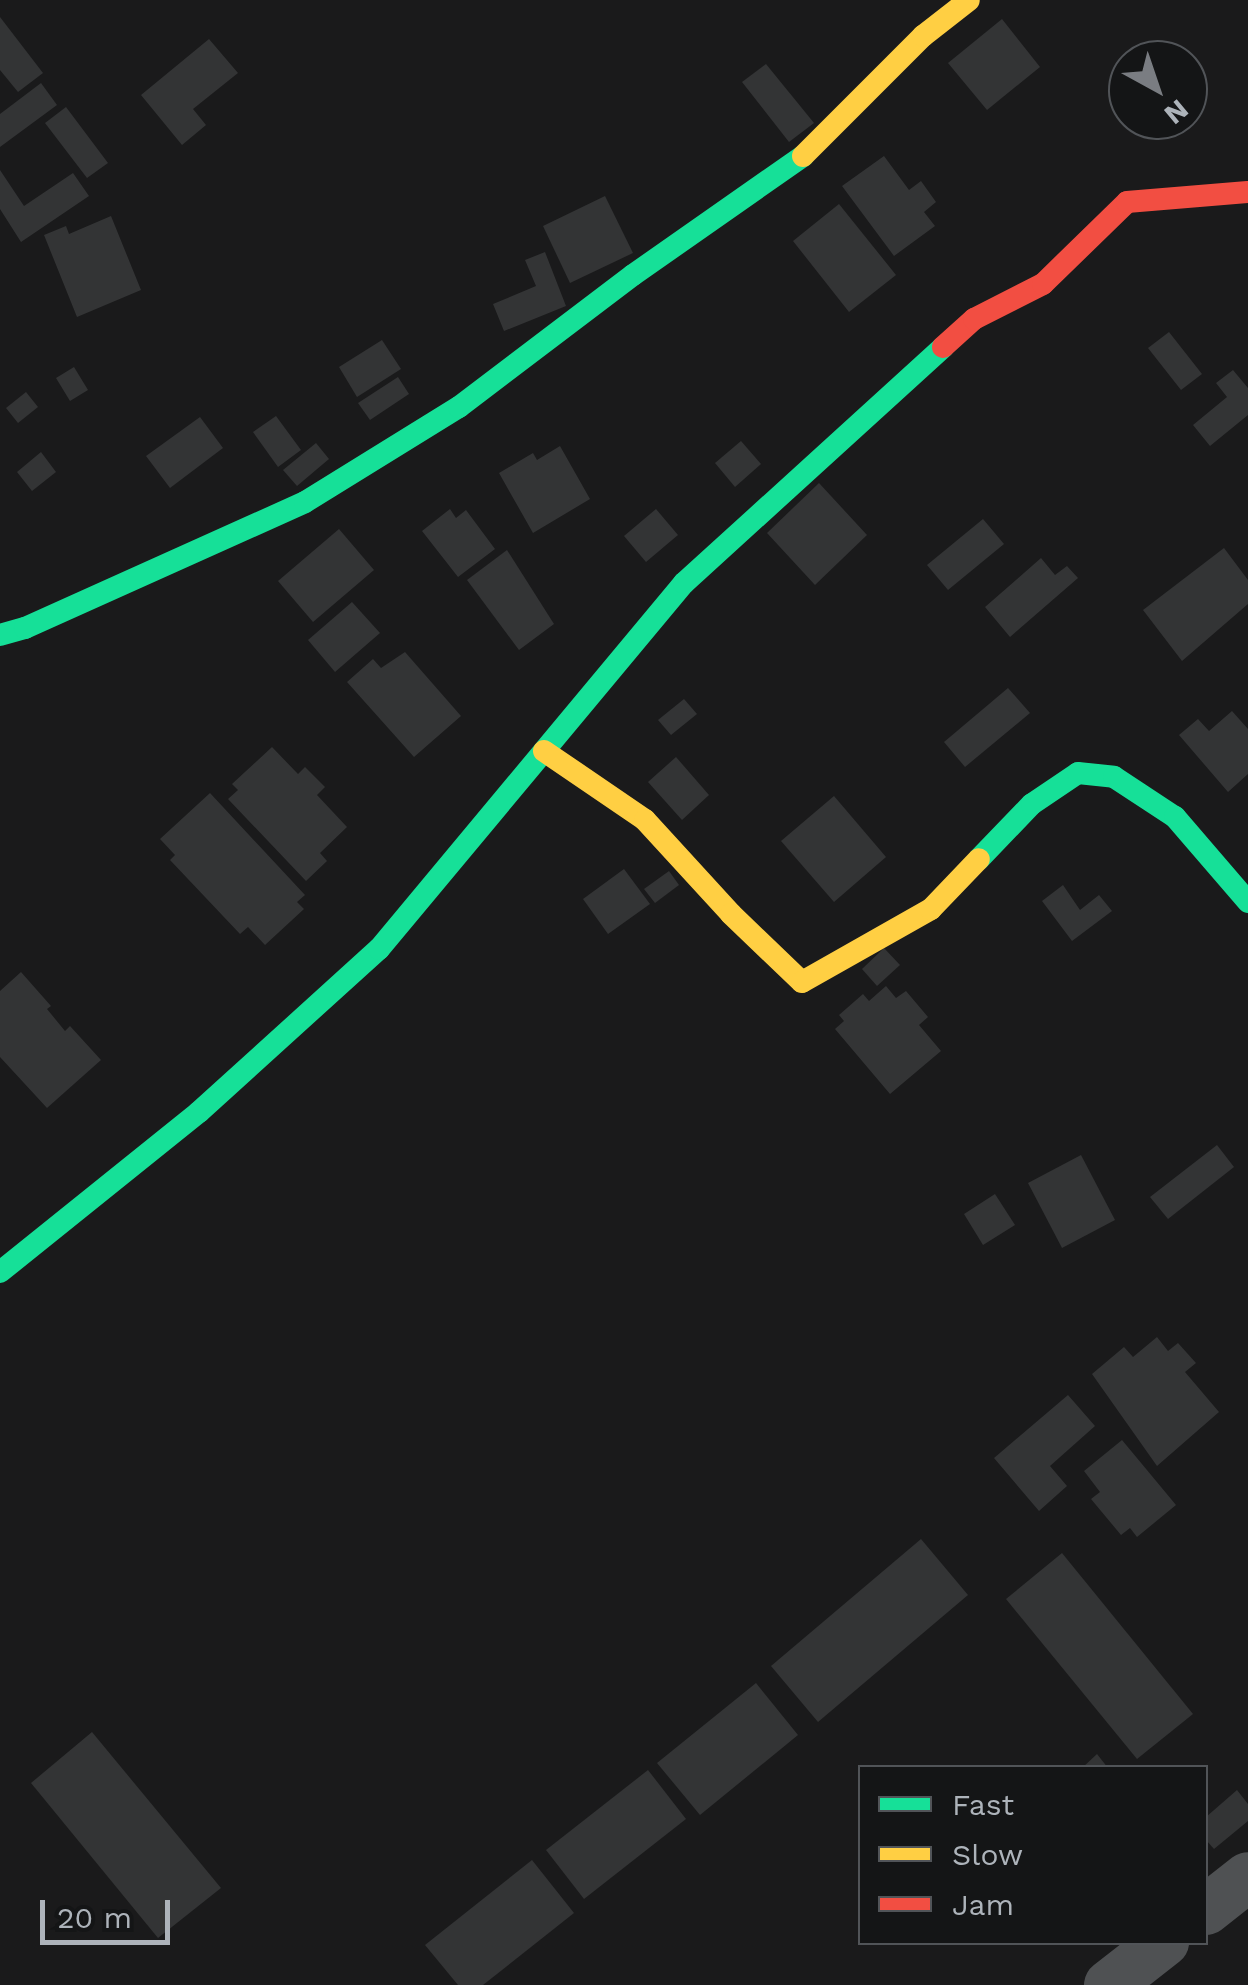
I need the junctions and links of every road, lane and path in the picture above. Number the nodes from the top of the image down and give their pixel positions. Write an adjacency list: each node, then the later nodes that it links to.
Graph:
1 (969, 0): 3 (street)
2 (1248, 192): 4 (street)
3 (0, 635)
4 (544, 751): 5 (street); 6 (street)
5 (1248, 902)
6 (0, 1272)
7 (1248, 1877): 8 (street)
8 (1208, 1908)
9 (1160, 1945): 10 (street)
10 (1110, 1985)

